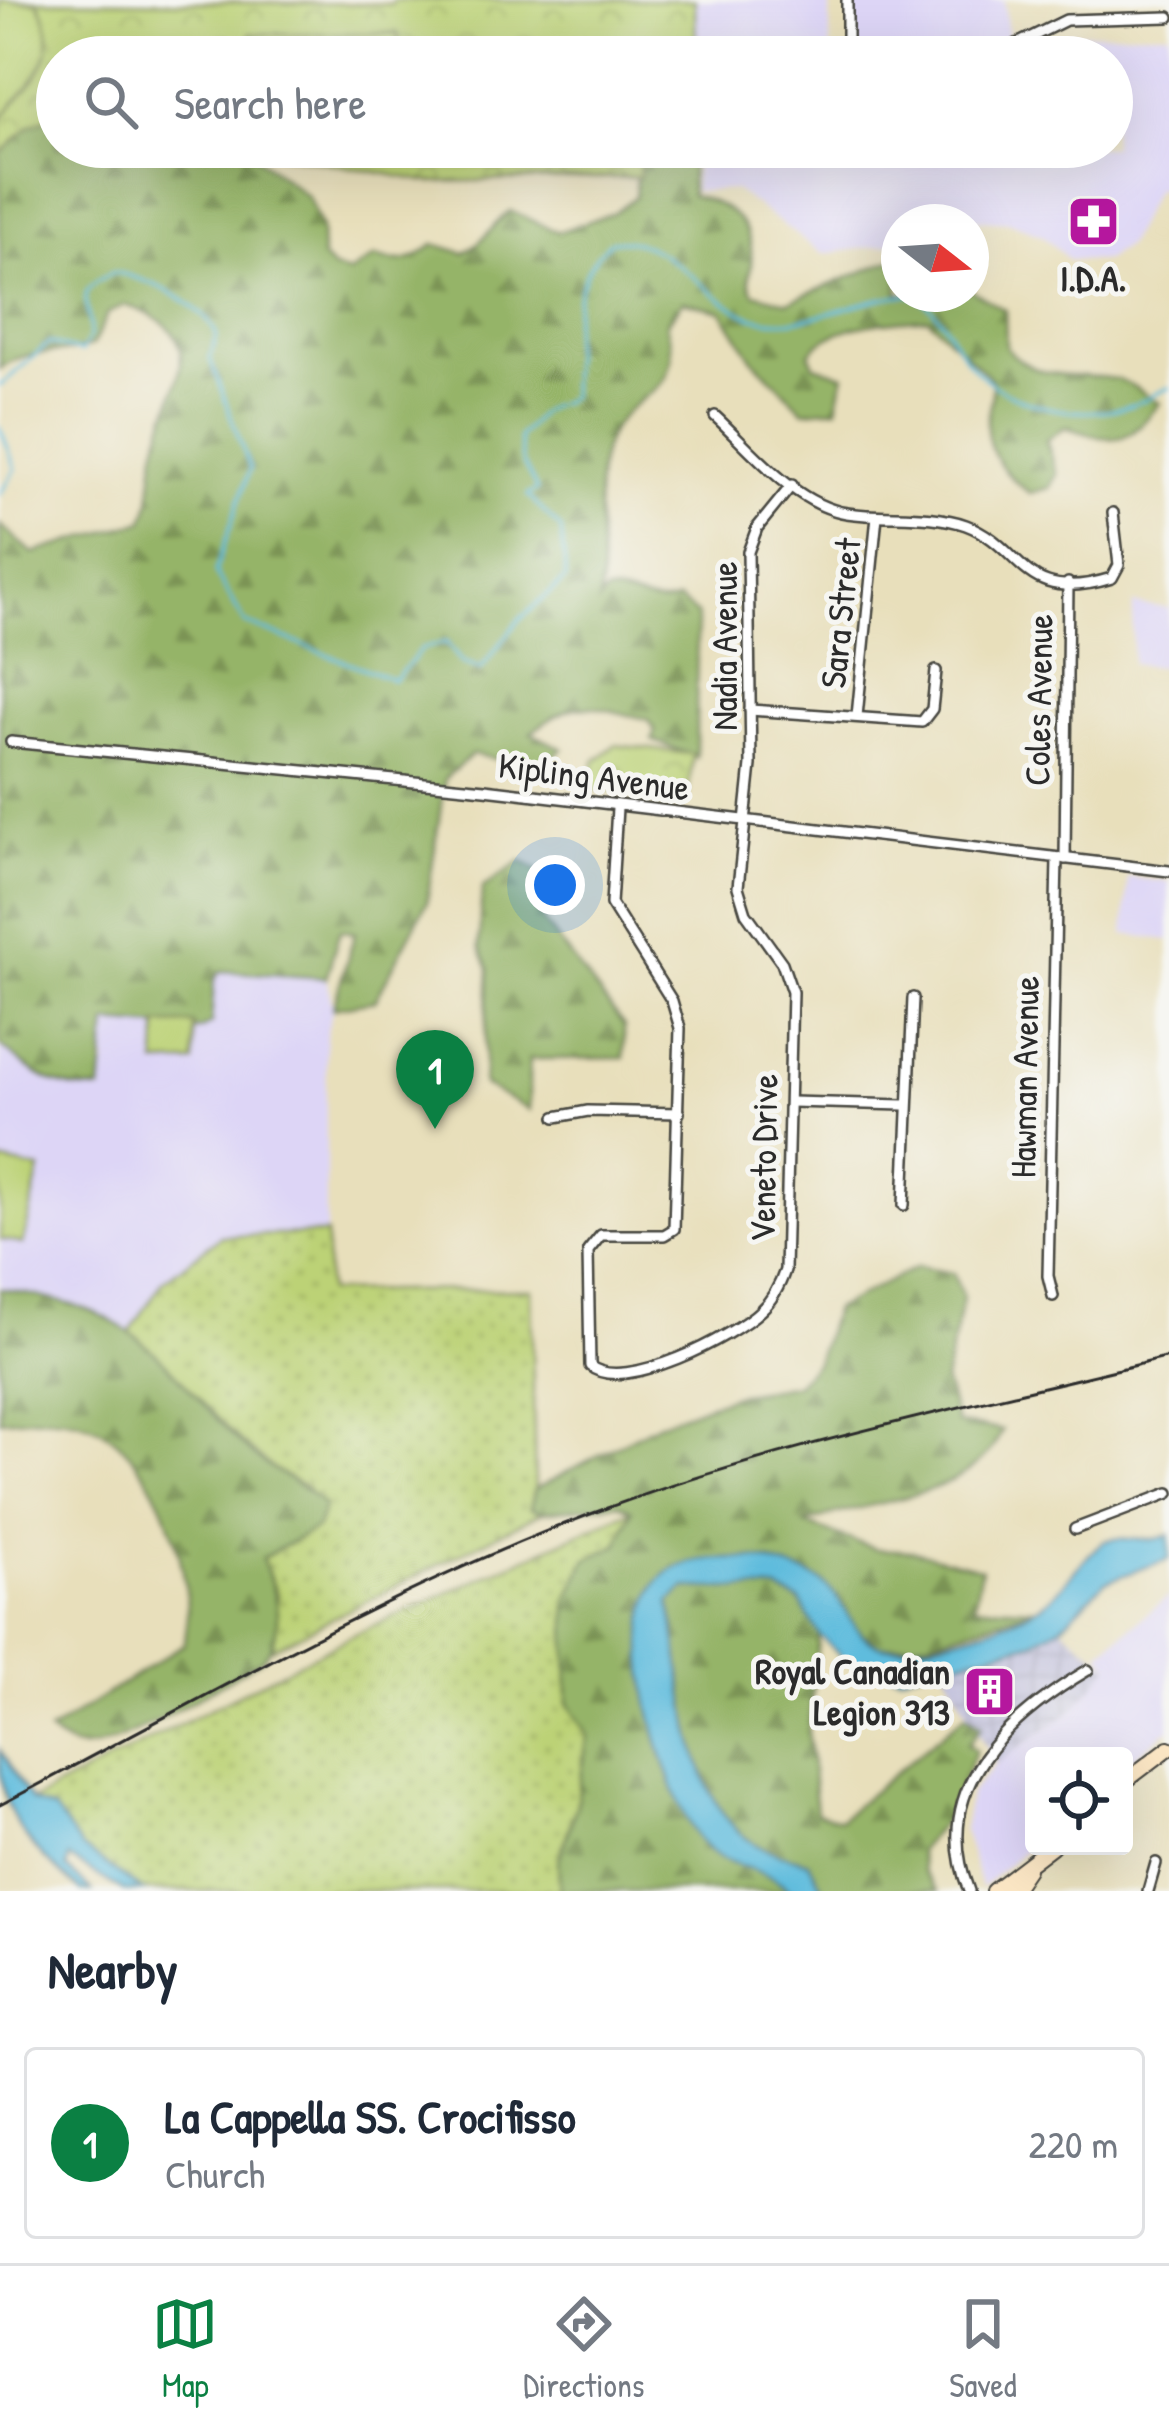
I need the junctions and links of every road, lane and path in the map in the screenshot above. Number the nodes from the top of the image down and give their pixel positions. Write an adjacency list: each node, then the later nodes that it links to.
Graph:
1 (847, 0): 3 (street)
2 (1169, 17): 4 (street)
3 (847, 36)
4 (1033, 36)
5 (715, 416): 6 (street)
6 (792, 485): 8 (street); 11 (street, Nadia Avenue)
7 (1113, 513): 9 (street, Coles Avenue)
8 (877, 516): 9 (street); 12 (street, Sara Street)
9 (1068, 583): 16 (street, Coles Avenue)
10 (936, 670): 12 (street)
11 (750, 710): 12 (street); 15 (street, Nadia Avenue)
12 (857, 716)
13 (11, 742): 14 (street, Kipling Avenue)
14 (617, 808): 15 (street, Kipling Avenue); 21 (street, Veneto Drive)
15 (745, 821): 16 (street, Kipling Avenue); 19 (street, Veneto Drive)
16 (1061, 858): 17 (street, Kipling Avenue); 24 (street, Hawman Avenue)
17 (1169, 871)
18 (913, 998): 20 (street)
19 (791, 1102): 20 (street); 21 (street, Veneto Drive)
20 (904, 1105): 23 (street)
21 (679, 1113): 22 (street)
22 (556, 1117)
23 (904, 1204)
24 (1053, 1296)
25 (1169, 1493): 26 (street)
26 (1075, 1529)
27 (1088, 1670): 33 (street)
28 (1169, 1748): 29 (main road)
29 (1133, 1775)
30 (1042, 1855): 32 (main road)
31 (1156, 1863): 36 (street)
32 (1027, 1869): 34 (main road); 35 (main road)
33 (969, 1891)
34 (993, 1891)
35 (1012, 1891)
36 (1148, 1891)

